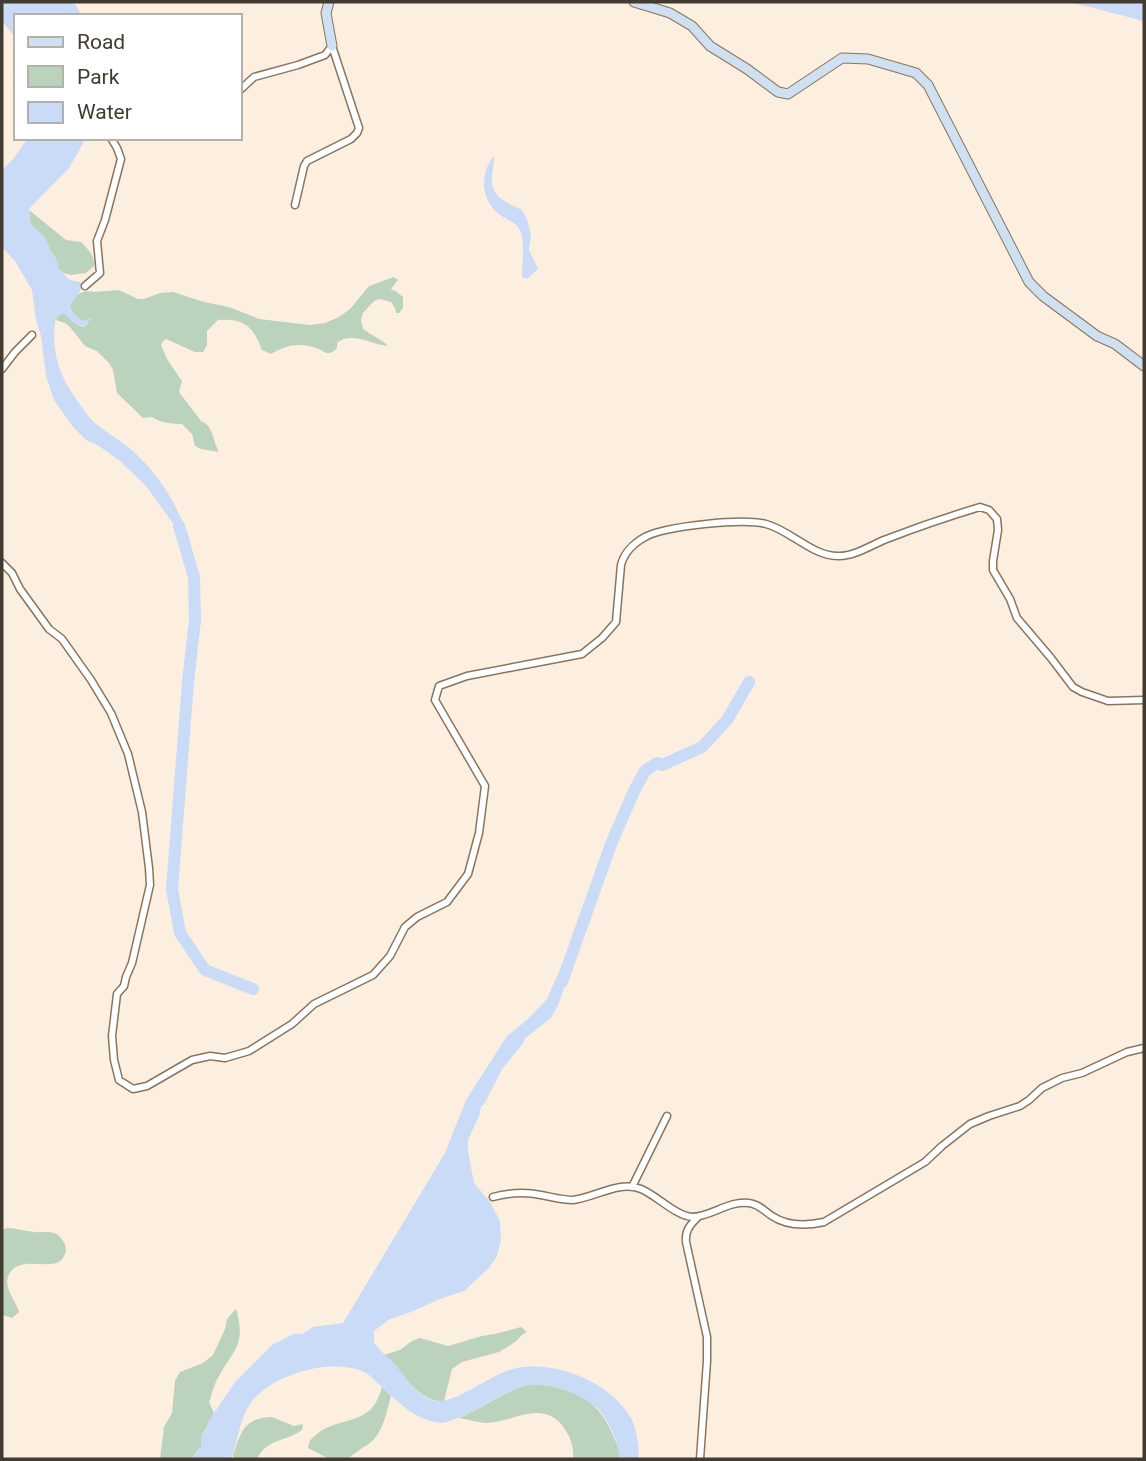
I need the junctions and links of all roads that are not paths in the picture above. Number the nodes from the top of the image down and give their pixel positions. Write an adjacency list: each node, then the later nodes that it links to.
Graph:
1 (329, 2): 3 (street)
2 (634, 2): 9 (street)
3 (332, 46): 4 (street); 6 (street)
4 (242, 88)
5 (112, 140): 7 (street)
6 (295, 205)
7 (85, 286)
8 (32, 335): 10 (street)
9 (1144, 366)
10 (2, 369)
11 (2, 563): 12 (street)
12 (1144, 699)
13 (1144, 1048): 17 (street)
14 (667, 1116): 15 (street)
15 (632, 1187): 16 (street); 17 (street)
16 (493, 1197)
17 (700, 1215): 18 (street)
18 (700, 1459)

